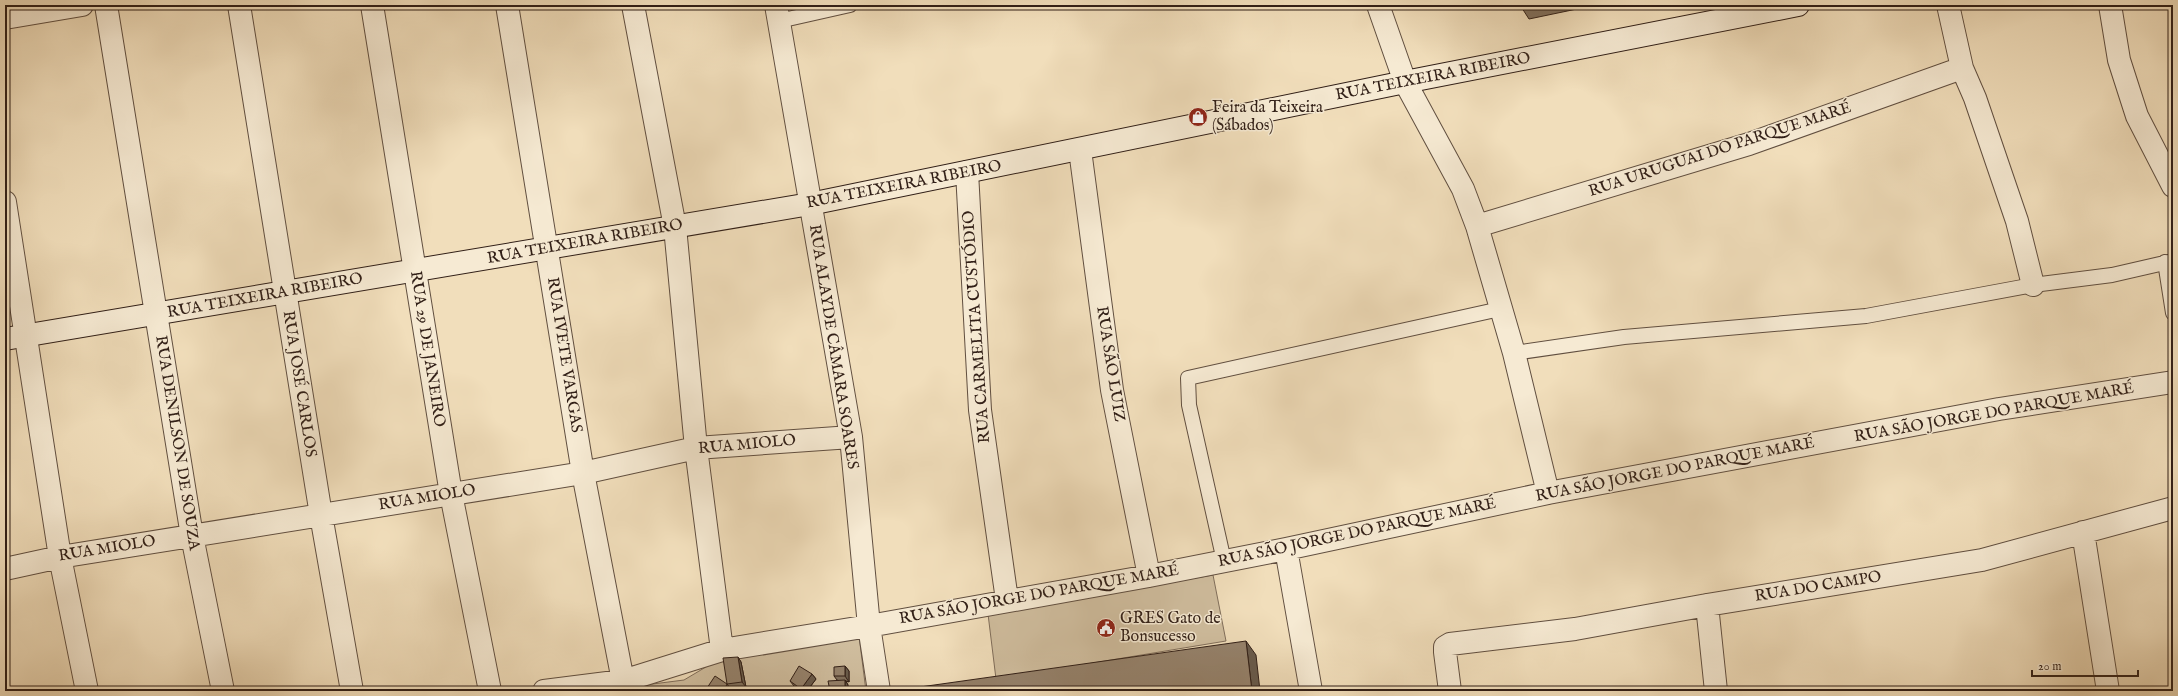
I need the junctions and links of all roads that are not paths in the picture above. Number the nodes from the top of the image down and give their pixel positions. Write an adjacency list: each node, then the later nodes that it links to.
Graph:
1 (82, 5): 13 (street)
2 (106, 5): 30 (street, RUA DENILSON DE SOUZA)
3 (239, 5): 27 (street, RUA JOSÉ CARLOS)
4 (372, 5): 25 (street, RUA 29 DE JANEIRO)
5 (507, 5): 23 (street, RUA IVETE VARGAS)
6 (633, 5): 22 (street)
7 (850, 5): 12 (lane)
8 (1378, 5): 15 (street)
9 (1798, 5): 15 (street, RUA TEIXEIRA RIBEIRO)
10 (1948, 5): 14 (street)
11 (2110, 5): 18 (street)
12 (777, 13): 20 (street, RUA ALAYDE CÂMARA SOARES)
13 (5, 18)
14 (1962, 68): 21 (street, RUA URUGUAI DO PARQUE MARÉ); 26 (street)
15 (1405, 82): 16 (street, RUA TEIXEIRA RIBEIRO); 21 (street)
16 (1080, 150): 17 (street, RUA TEIXEIRA RIBEIRO); 48 (street, RUA SÃO LUIZ)
17 (967, 172): 20 (street, RUA TEIXEIRA RIBEIRO); 49 (street, RUA CARMELITA CUSTÓDIO)
18 (2173, 186)
19 (5, 202): 31 (street)
20 (810, 204): 22 (street, RUA TEIXEIRA RIBEIRO); 35 (street, RUA ALAYDE CÂMARA SOARES)
21 (1477, 226): 28 (street)
22 (675, 227): 23 (street, RUA TEIXEIRA RIBEIRO); 36 (street)
23 (547, 249): 25 (street, RUA TEIXEIRA RIBEIRO); 37 (street, RUA IVETE VARGAS)
24 (2169, 262): 26 (lane); 29 (lane)
25 (414, 270): 27 (street, RUA TEIXEIRA RIBEIRO); 39 (street, RUA 29 DE JANEIRO)
26 (2033, 285): 33 (lane)
27 (284, 292): 30 (street, RUA TEIXEIRA RIBEIRO); 41 (street, RUA JOSÉ CARLOS)
28 (1500, 309): 33 (street); 46 (lane)
29 (2173, 313)
30 (156, 314): 31 (street, RUA TEIXEIRA RIBEIRO); 43 (street, RUA DENILSON DE SOUZA)
31 (27, 336): 32 (street, RUA TEIXEIRA RIBEIRO); 45 (street)
32 (5, 339)
33 (1514, 353): 38 (street)
34 (2173, 382): 38 (street, RUA SÃO JORGE DO PARQUE MARÉ)
35 (851, 437): 36 (street, RUA MIOLO); 51 (street, RUA ALAYDE CÂMARA SOARES)
36 (696, 448): 37 (street, RUA MIOLO); 52 (street)
37 (583, 473): 39 (street, RUA MIOLO); 53 (street, RUA IVETE VARGAS)
38 (1548, 493): 44 (street, RUA SÃO JORGE DO PARQUE MARÉ)
39 (451, 494): 41 (street, RUA MIOLO); 57 (street, RUA 29 DE JANEIRO)
40 (2173, 508): 42 (street, RUA DO CAMPO)
41 (321, 515): 43 (street, RUA MIOLO); 56 (street, RUA JOSÉ CARLOS)
42 (2083, 532): 50 (street, RUA DO CAMPO); 63 (street)
43 (192, 536): 45 (street, RUA MIOLO); 55 (street, RUA DENILSON DE SOUZA)
44 (1286, 549): 46 (street, RUA SÃO JORGE DO PARQUE MARÉ); 60 (street)
45 (60, 557): 47 (street, RUA MIOLO); 54 (street)
46 (1224, 561): 48 (street, RUA SÃO JORGE DO PARQUE MARÉ)
47 (5, 569)
48 (1149, 576): 49 (street, RUA SÃO JORGE DO PARQUE MARÉ)
49 (1007, 600): 51 (street, RUA SÃO JORGE DO PARQUE MARÉ)
50 (1707, 605): 61 (street, RUA DO CAMPO); 62 (street)
51 (869, 626): 52 (street, RUA SÃO JORGE DO PARQUE MARÉ); 59 (street, RUA ALAYDE CÂMARA SOARES)
52 (722, 650): 53 (street, RUA SÃO JORGE DO PARQUE MARÉ)
53 (623, 681): 58 (street, RUA SÃO JORGE DO PARQUE MARÉ)
54 (87, 691)
55 (223, 691)
56 (352, 691)
57 (490, 691)
58 (544, 691)
59 (879, 691)
60 (1311, 691)
61 (1450, 691)
62 (1716, 691)
63 (2108, 691)

